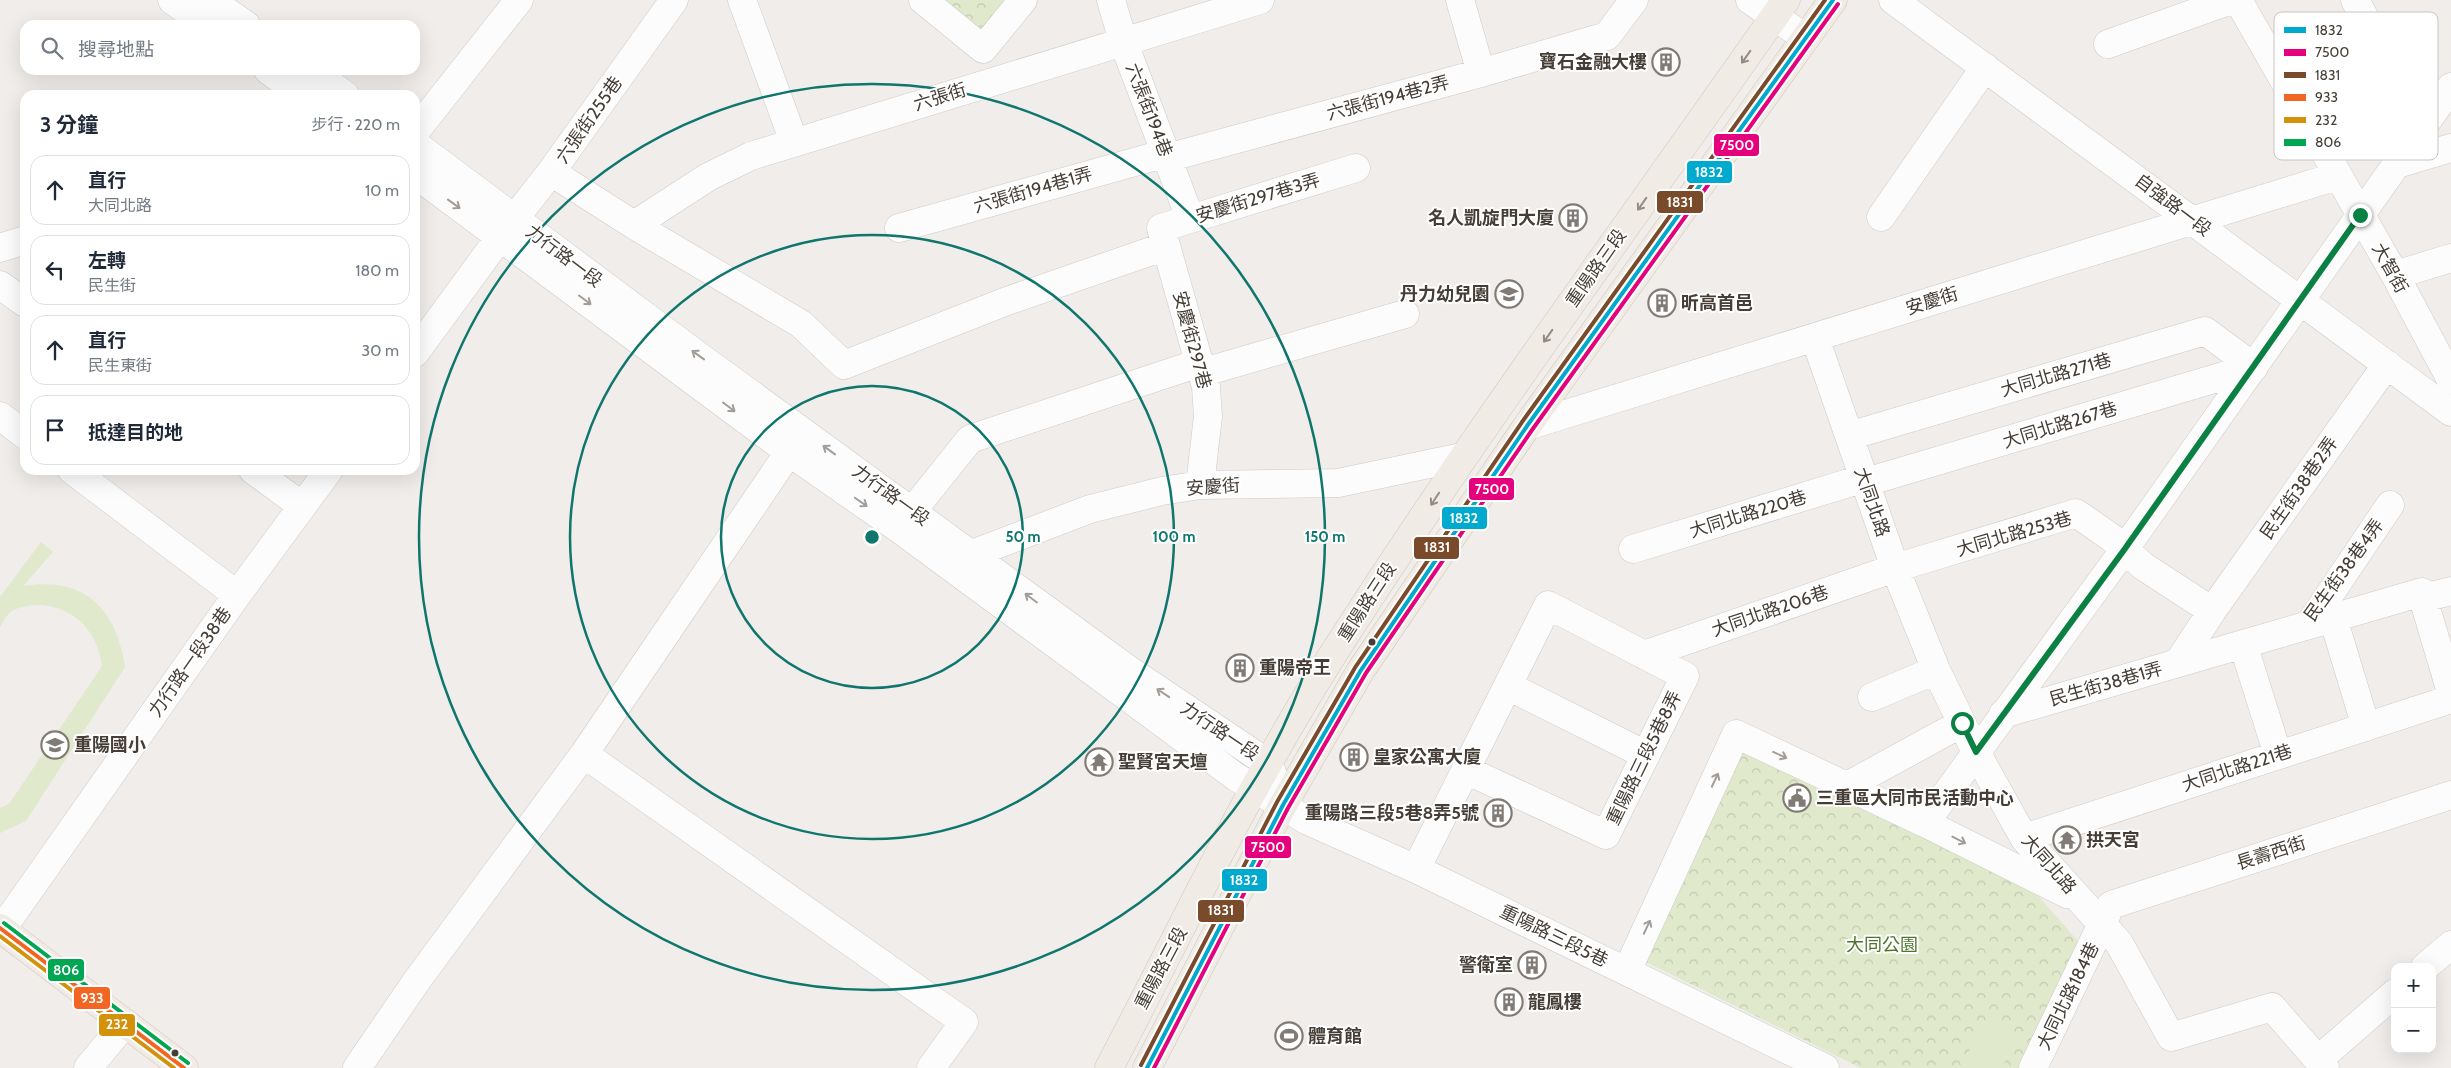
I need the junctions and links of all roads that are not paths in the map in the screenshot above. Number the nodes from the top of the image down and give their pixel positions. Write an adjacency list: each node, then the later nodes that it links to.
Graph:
1 (172, 0): 20 (street)
2 (210, 0): 21 (street)
3 (519, 0): 34 (street)
4 (674, 0): 45 (street, 六張街255巷)
5 (742, 0): 35 (street)
6 (923, 0): 7 (street)
7 (1023, 0)
8 (1111, 0): 23 (street, 六張街194巷)
9 (1260, 0): 23 (street, 六張街)
10 (1460, 0): 27 (street)
11 (1634, 0): 27 (street, 六張街194巷2弄)
12 (1750, 0): 18 (street)
13 (1833, 0): 22 (main road, 重陽路三段)
14 (1893, 0): 26 (street, 自強路一段)
15 (2231, 0): 24 (street)
16 (2238, 0): 25 (street, 大智街)
17 (2355, 0): 19 (street)
18 (1780, 8): 22 (street); 76 (main road, 重陽路三段, one-way to 76)
19 (2361, 12)
20 (200, 20)
21 (239, 20)
22 (1806, 38): 72 (main road, 重陽路三段)
23 (1123, 41): 35 (street, 六張街); 39 (street, 六張街194巷)
24 (2108, 44)
25 (2274, 64)
26 (1985, 67): 49 (street); 51 (street, 自強路一段)
27 (1481, 73): 39 (street, 六張街194巷2弄)
28 (275, 75): 31 (street)
29 (317, 75): 32 (street)
30 (2451, 87): 33 (street)
31 (295, 90)
32 (339, 90)
33 (2438, 105)
34 (420, 126)
35 (794, 142): 52 (street, 六張街)
36 (2451, 148): 38 (street)
37 (420, 149): 53 (street, 力行路一段)
38 (2438, 152)
39 (1167, 158): 50 (street, 六張街194巷); 54 (street, 六張街194巷1弄)
40 (2328, 160): 46 (street, 大智街)
41 (2400, 160): 43 (street)
42 (2410, 160): 43 (street)
43 (2397, 164): 48 (street)
44 (1356, 168): 50 (street, 安慶街297巷3弄)
45 (551, 172): 52 (street); 53 (street, 六張街255巷)
46 (2337, 176): 48 (street, 大智街); 51 (street, 安慶街)
47 (420, 177): 53 (street, 力行路一段, one-way to 53)
48 (2360, 215): 59 (street, 大智街); 62 (street)
49 (1881, 217)
50 (1190, 218): 55 (street, 安慶街297巷3弄)
51 (2194, 220): 62 (street, 自強路一段); 65 (street, 安慶街)
52 (634, 225): 55 (street, 安慶街297巷3弄)
53 (507, 228): 64 (street); 75 (street, 力行路一段, one-way to 75); 84 (street, 力行路一段, one-way to 53)
54 (899, 228)
55 (1163, 237): 66 (street, 安慶街297巷)
56 (20, 242): 57 (street)
57 (0, 248)
58 (2451, 258): 59 (street)
59 (2395, 275): 68 (street, 大智街)
60 (0, 285): 61 (street)
61 (20, 299)
62 (2300, 300): 67 (street, 自強路一段); 69 (street)
63 (1405, 314): 66 (street)
64 (420, 338)
65 (1815, 338): 72 (street, 安慶街); 74 (street, 大同北路)
66 (1199, 363): 81 (street, 安慶街297巷); 84 (street)
67 (2386, 364): 70 (street, 自強路一段); 92 (street, 民生街38巷2弄)
68 (2447, 365)
69 (2254, 367): 74 (street, 大同北路271巷); 80 (street, 大同北路267巷); 86 (street)
70 (2451, 412)
71 (0, 416): 73 (street)
72 (1526, 426): 114 (main road, 重陽路三段)
73 (20, 430)
74 (1849, 436): 80 (street, 大同北路)
75 (789, 452): 84 (street, 力行路一段, one-way to 84); 106 (street)
76 (1462, 457): 81 (street, 安慶街); 109 (main road, 重陽路三段, one-way to 109)
77 (79, 475): 90 (street)
78 (260, 475): 83 (street)
79 (325, 475): 83 (street, 力行路一段38巷)
80 (1865, 481): 85 (street, 大同北路220巷); 88 (street, 大同北路)
81 (1200, 485): 87 (street, 安慶街)
82 (2390, 505): 93 (street, 民生街38巷4弄)
83 (302, 506): 90 (street, 力行路一段38巷)
84 (905, 519): 87 (street, 力行路一段); 112 (street, 力行路一段)
85 (1632, 549)
86 (2124, 550): 88 (street, 大同北路253巷); 92 (street); 102 (street)
87 (972, 554): 109 (street, 力行路一段, one-way to 87)
88 (1895, 568): 95 (street, 大同北路206巷); 97 (street, 大同北路)
89 (2451, 590): 91 (street)
90 (237, 595): 120 (street, 力行路一段38巷)
91 (2423, 598): 93 (street); 99 (street)
92 (2212, 611): 96 (street, 民生街38巷1弄)
93 (2321, 621): 94 (street, 民生街38巷4弄); 104 (street)
94 (2243, 644): 96 (street, 民生街38巷4弄); 108 (street)
95 (1644, 654): 98 (street); 107 (street, 重陽路三段5巷8弄)
96 (2178, 663): 102 (street, 民生街38巷1弄)
97 (1936, 670): 100 (street); 103 (street, 大同北路)
98 (1508, 686): 107 (street); 110 (street)
99 (2451, 692)
100 (1872, 697)
101 (2451, 699): 104 (street, 大同北路221巷)
102 (2003, 714): 105 (street)
103 (1962, 723): 105 (street, 大同北路); 111 (street)
104 (2366, 727): 108 (street, 大同北路221巷)
105 (1976, 752): 115 (street); 116 (street, 大同北路)
106 (584, 754): 130 (street); 131 (street)
107 (1646, 755): 110 (street, 重陽路三段5巷8弄)
108 (2278, 756): 116 (street, 大同北路221巷)
109 (1269, 764): 112 (main road, 重陽路三段); 114 (street, 力行路一段)
110 (1466, 770): 117 (street)
111 (1847, 786): 115 (street); 123 (street, one-way to 111)
112 (1255, 789): 114 (street, 力行路一段); 132 (main road, 重陽路三段)
113 (2451, 795): 119 (street, 長壽西街)
114 (1283, 805): 117 (street, 重陽路三段5巷); 133 (main road, 重陽路三段)
115 (1925, 823): 118 (street, one-way to 118)
116 (2024, 838): 118 (street, 大同北路)
117 (1416, 869): 123 (street, 重陽路三段5巷)
118 (2082, 901): 119 (street, 大同北路)
119 (2103, 924): 126 (street, 大同北路); 134 (street, 大同北路184巷)
120 (1, 928): 125 (main road)
121 (2451, 944): 122 (street)
122 (2430, 963)
123 (1627, 972): 127 (street, 重陽路三段5巷)
124 (2391, 997): 126 (street)
125 (125, 1023): 128 (street); 129 (main road)
126 (2322, 1064)
127 (1816, 1066)
128 (88, 1068)
129 (184, 1068)
130 (357, 1068)
131 (931, 1068)
132 (1109, 1068)
133 (1147, 1068)
134 (2033, 1068)

